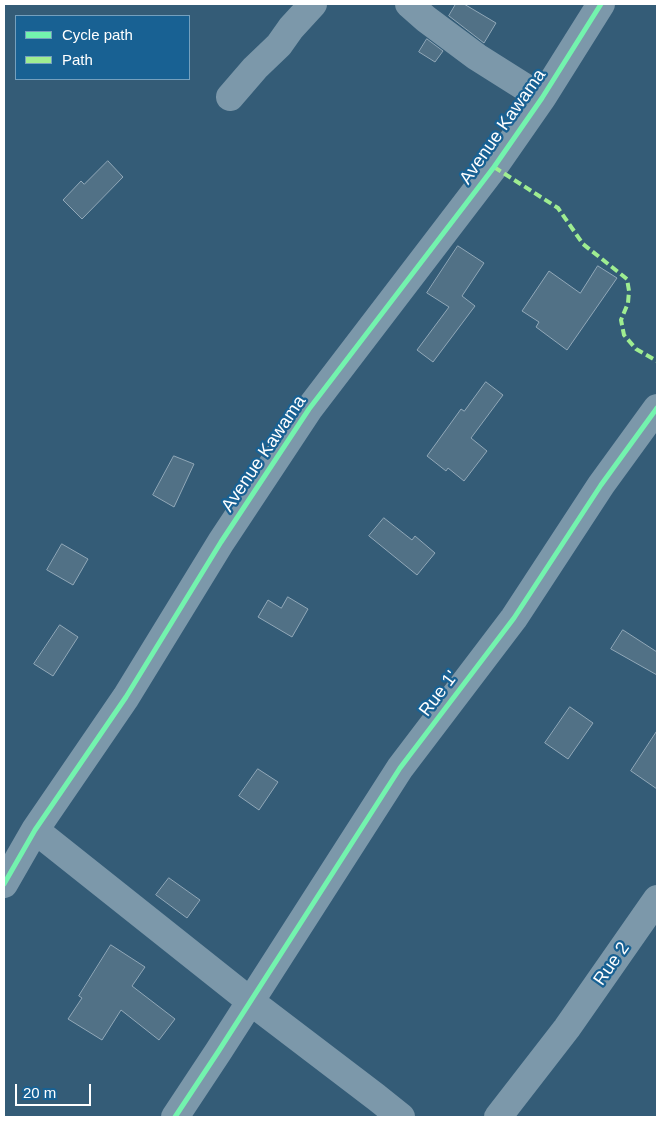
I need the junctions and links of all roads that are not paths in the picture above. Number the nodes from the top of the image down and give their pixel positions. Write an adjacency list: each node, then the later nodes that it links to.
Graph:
1 (313, 4): 4 (street)
2 (409, 4): 5 (street)
3 (601, 4): 5 (street, Avenue Kawama)
4 (230, 97)
5 (542, 98): 7 (street, Avenue Kawama)
6 (657, 408): 10 (street, Rue 1')
7 (35, 830): 8 (street, Avenue Kawama); 10 (street)
8 (4, 884)
9 (657, 899): 13 (street, Rue 2)
10 (250, 1001): 11 (street, Rue 1'); 12 (street)
11 (175, 1117)
12 (401, 1117)
13 (498, 1117)

